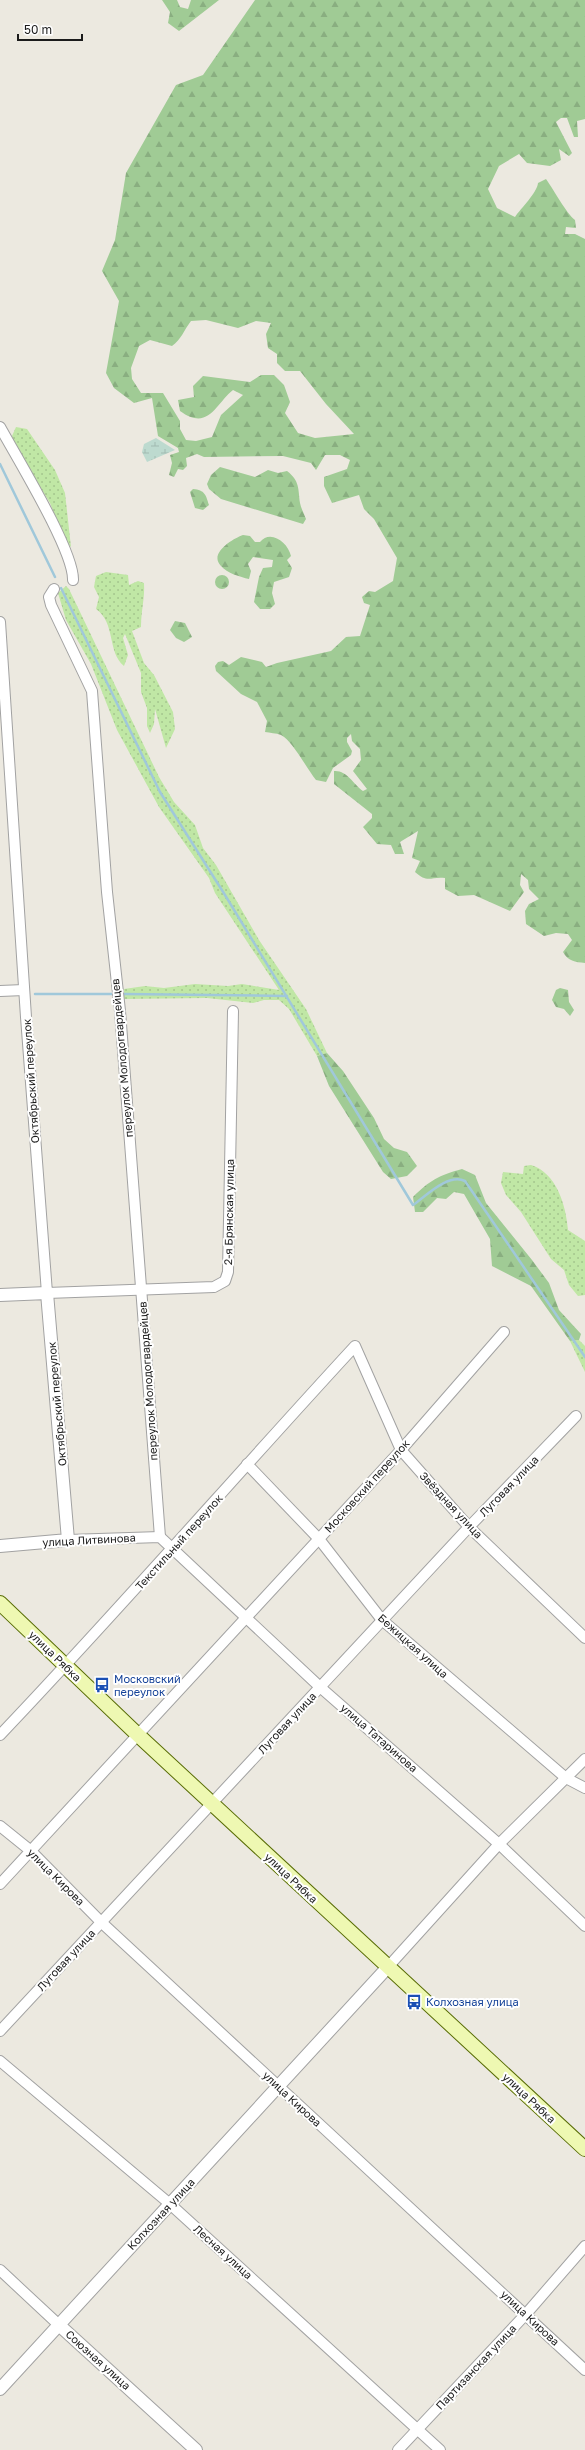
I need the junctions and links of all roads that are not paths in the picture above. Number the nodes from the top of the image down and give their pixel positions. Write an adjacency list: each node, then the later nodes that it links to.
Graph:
1 (0, 427): 2 (street)
2 (73, 580)
3 (54, 589): 8 (street, переулок Молодогвардейцев)
4 (0, 622): 5 (street, Октябрьский переулок)
5 (24, 990): 6 (street); 9 (street, Октябрьский переулок)
6 (0, 991)
7 (233, 1011): 8 (street, 2-я Брянская улица)
8 (141, 1288): 9 (street, 2-я Брянская улица); 17 (street, переулок Молодогвардейцев)
9 (47, 1293): 10 (street, 2-я Брянская улица); 19 (street, Октябрьский переулок)
10 (0, 1295)
11 (504, 1332): 14 (street, Московский переулок)
12 (355, 1346): 14 (street, Звёздная улица); 15 (street, Текстильный переулок)
13 (576, 1416): 16 (street, Луговая улица)
14 (401, 1450): 16 (street, Звёздная улица); 18 (street, Московский переулок)
15 (246, 1464): 18 (street, Бежицкая улица); 21 (street, Текстильный переулок)
16 (469, 1527): 24 (street, Луговая улица); 25 (street, Звёздная улица)
17 (160, 1537): 19 (street, улица Литвинова); 21 (street)
18 (319, 1539): 23 (street, Московский переулок); 24 (street, Бежицкая улица)
19 (68, 1540): 20 (street, улица Литвинова)
20 (0, 1546)
21 (173, 1550): 23 (street, улица Татаринова); 26 (street, Текстильный переулок)
22 (0, 1603): 26 (main road, улица Рябка)
23 (246, 1618): 27 (street, улица Татаринова); 29 (street, Московский переулок)
24 (382, 1620): 27 (street, Луговая улица); 31 (street, Бежицкая улица)
25 (585, 1638)
26 (66, 1666): 28 (street, Текстильный переулок); 29 (main road, улица Рябка)
27 (320, 1687): 33 (street, Луговая улица); 35 (street, улица Татаринова)
28 (0, 1735)
29 (138, 1735): 33 (main road, улица Рябка); 36 (street, Московский переулок)
30 (585, 1760): 31 (street, Колхозная улица)
31 (566, 1778): 32 (street, Бежицкая улица); 35 (street, Колхозная улица)
32 (585, 1788)
33 (211, 1804): 38 (street, Луговая улица); 40 (main road, улица Рябка)
34 (0, 1826): 36 (street, улица Кирова)
35 (499, 1844): 39 (street, улица Татаринова); 40 (street, Колхозная улица)
36 (31, 1851): 37 (street, Московский переулок); 38 (street, улица Кирова)
37 (0, 1884)
38 (101, 1922): 41 (street, Луговая улица); 43 (street, улица Кирова)
39 (585, 1926)
40 (387, 1968): 43 (street, Колхозная улица); 44 (main road, улица Рябка)
41 (0, 2031)
42 (0, 2061): 45 (street, Лесная улица)
43 (278, 2086): 45 (street, Колхозная улица); 48 (street, улица Кирова)
44 (585, 2149)
45 (170, 2204): 49 (street, Колхозная улица); 52 (street, Лесная улица)
46 (585, 2246): 48 (street, Партизанская улица)
47 (0, 2270): 49 (street, Союзная улица)
48 (526, 2314): 50 (street, улица Кирова); 52 (street, Партизанская улица)
49 (59, 2325): 51 (street, Колхозная улица); 53 (street, Союзная улица)
50 (585, 2370)
51 (0, 2388)
52 (418, 2429): 54 (street, Партизанская улица); 55 (street, Лесная улица)
53 (196, 2450)
54 (398, 2450)
55 (440, 2450)

